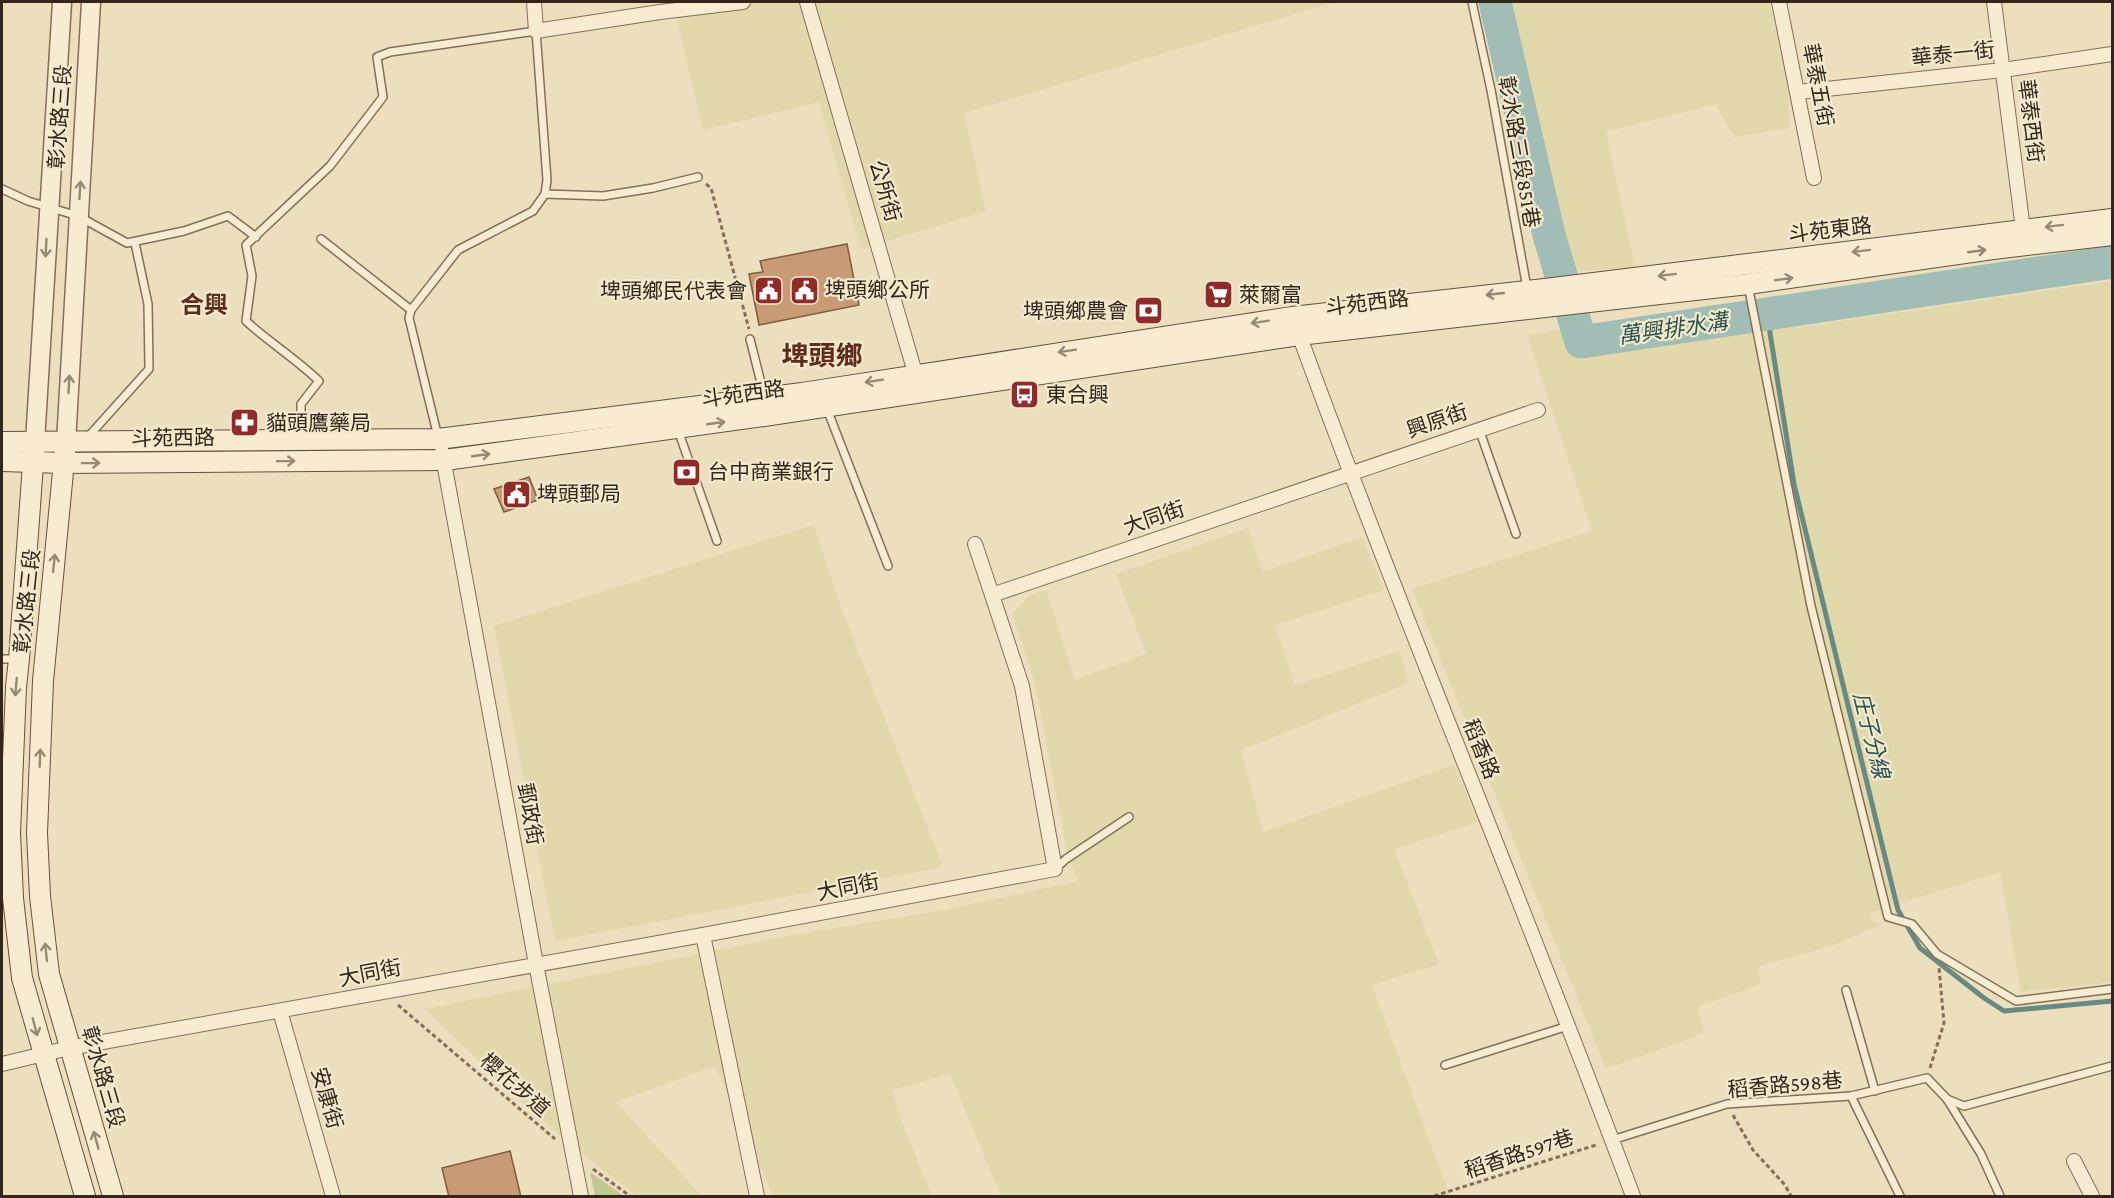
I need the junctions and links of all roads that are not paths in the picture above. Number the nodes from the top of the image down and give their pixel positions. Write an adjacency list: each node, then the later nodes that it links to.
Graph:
1 (62, 2): 17 (street, 彰水路三段)
2 (91, 2): 18 (street, 彰水路三段, one-way to 2)
3 (534, 2): 9 (street)
4 (743, 2): 9 (street)
5 (807, 2): 31 (street, 公所街)
6 (1472, 2): 27 (lane, 彰水路三段851巷)
7 (1779, 2): 12 (street, 華泰五街)
8 (1994, 2): 11 (street, 華泰西街)
9 (536, 31): 16 (lane); 21 (lane)
10 (2112, 54): 11 (street, 華泰一街)
11 (2003, 70): 12 (street, 華泰一街); 22 (street, 華泰西街)
12 (1798, 92): 14 (street, 華泰五街)
13 (698, 177): 16 (lane)
14 (1814, 178)
15 (2, 189): 17 (lane)
16 (545, 194): 28 (lane)
17 (48, 207): 18 (lane); 40 (street, 彰水路三段, one-way to 40)
18 (78, 216): 24 (lane); 41 (street, 彰水路三段, one-way to 18)
19 (2112, 219): 22 (main road, 斗苑東路, one-way to 22)
20 (2112, 235): 22 (main road, 斗苑東路)
21 (256, 237): 24 (lane); 38 (lane)
22 (2024, 238): 25 (main road, 斗苑東路, one-way to 22); 26 (main road, 斗苑東路, one-way to 26)
23 (321, 239): 28 (lane)
24 (135, 243): 41 (lane)
25 (1748, 284): 26 (main road, 斗苑東路); 60 (lane)
26 (1556, 297): 27 (main road, 斗苑西路)
27 (1527, 300): 29 (main road, 斗苑西路)
28 (411, 310): 37 (lane)
29 (1296, 326): 31 (main road, 斗苑西路); 46 (street, 稻香路)
30 (750, 339): 33 (lane)
31 (919, 383): 32 (main road, 斗苑西路); 33 (main road, 斗苑西路, one-way to 33)
32 (826, 406): 33 (main road, 斗苑西路); 50 (lane)
33 (764, 407): 35 (main road, 斗苑西路, one-way to 33); 37 (main road, 斗苑西路)
34 (1538, 410): 36 (street, 興原街)
35 (677, 428): 42 (main road, 斗苑西路, one-way to 35); 48 (lane)
36 (1479, 429): 46 (street, 興原街); 47 (lane)
37 (438, 439): 38 (main road, 斗苑西路); 42 (street, 郵政街)
38 (301, 441): 41 (main road, 斗苑西路)
39 (2, 442): 40 (main road, 斗苑西路)
40 (35, 442): 41 (main road, 斗苑西路); 44 (main road, 彰水路三段)
41 (75, 443): 45 (main road, 彰水路三段)
42 (445, 460): 45 (main road, 斗苑西路, one-way to 42); 59 (street, 郵政街)
43 (2, 461): 44 (main road, 斗苑西路)
44 (33, 462): 45 (main road, 斗苑西路); 52 (main road, 彰水路三段)
45 (64, 463): 54 (main road, 彰水路三段, one-way to 45)
46 (1349, 474): 51 (street, 大同街); 63 (street, 稻香路)
47 (1516, 534)
48 (717, 541)
49 (975, 544): 51 (street)
50 (888, 566)
51 (992, 595): 57 (street)
52 (10, 659): 53 (main road, 彰水路三段, one-way to 53)
53 (14, 731): 54 (main road); 56 (main road, 彰水路三段)
54 (41, 731): 64 (main road, 彰水路三段, one-way to 54)
55 (1129, 817): 57 (lane)
56 (6, 833): 65 (main road, 彰水路三段, one-way to 65)
57 (1055, 869): 58 (street, 大同街)
58 (703, 935): 59 (street, 大同街); 79 (street)
59 (536, 964): 62 (street, 大同街); 78 (street, 郵政街)
60 (2112, 989)
61 (1846, 990): 69 (lane)
62 (280, 1011): 64 (street, 大同街); 77 (street, 安康街)
63 (1568, 1026): 67 (lane); 72 (street, 稻香路)
64 (69, 1048): 65 (street, 大同街); 76 (main road, 彰水路三段, one-way to 64)
65 (43, 1055): 66 (street, 大同街); 75 (main road, 彰水路三段)
66 (2, 1064)
67 (1445, 1065)
68 (2112, 1066): 71 (lane)
69 (1875, 1091): 70 (lane, 稻香路598巷); 71 (lane, 稻香路598巷)
70 (1851, 1096): 72 (lane, 稻香路598巷); 80 (lane)
71 (1947, 1099): 81 (lane)
72 (1612, 1140): 74 (street, 稻香路)
73 (2074, 1161): 82 (street)
74 (1632, 1196)
75 (85, 1197)
76 (113, 1197)
77 (333, 1197)
78 (581, 1197)
79 (757, 1197)
80 (1900, 1197)
81 (2000, 1197)
82 (2092, 1197)

